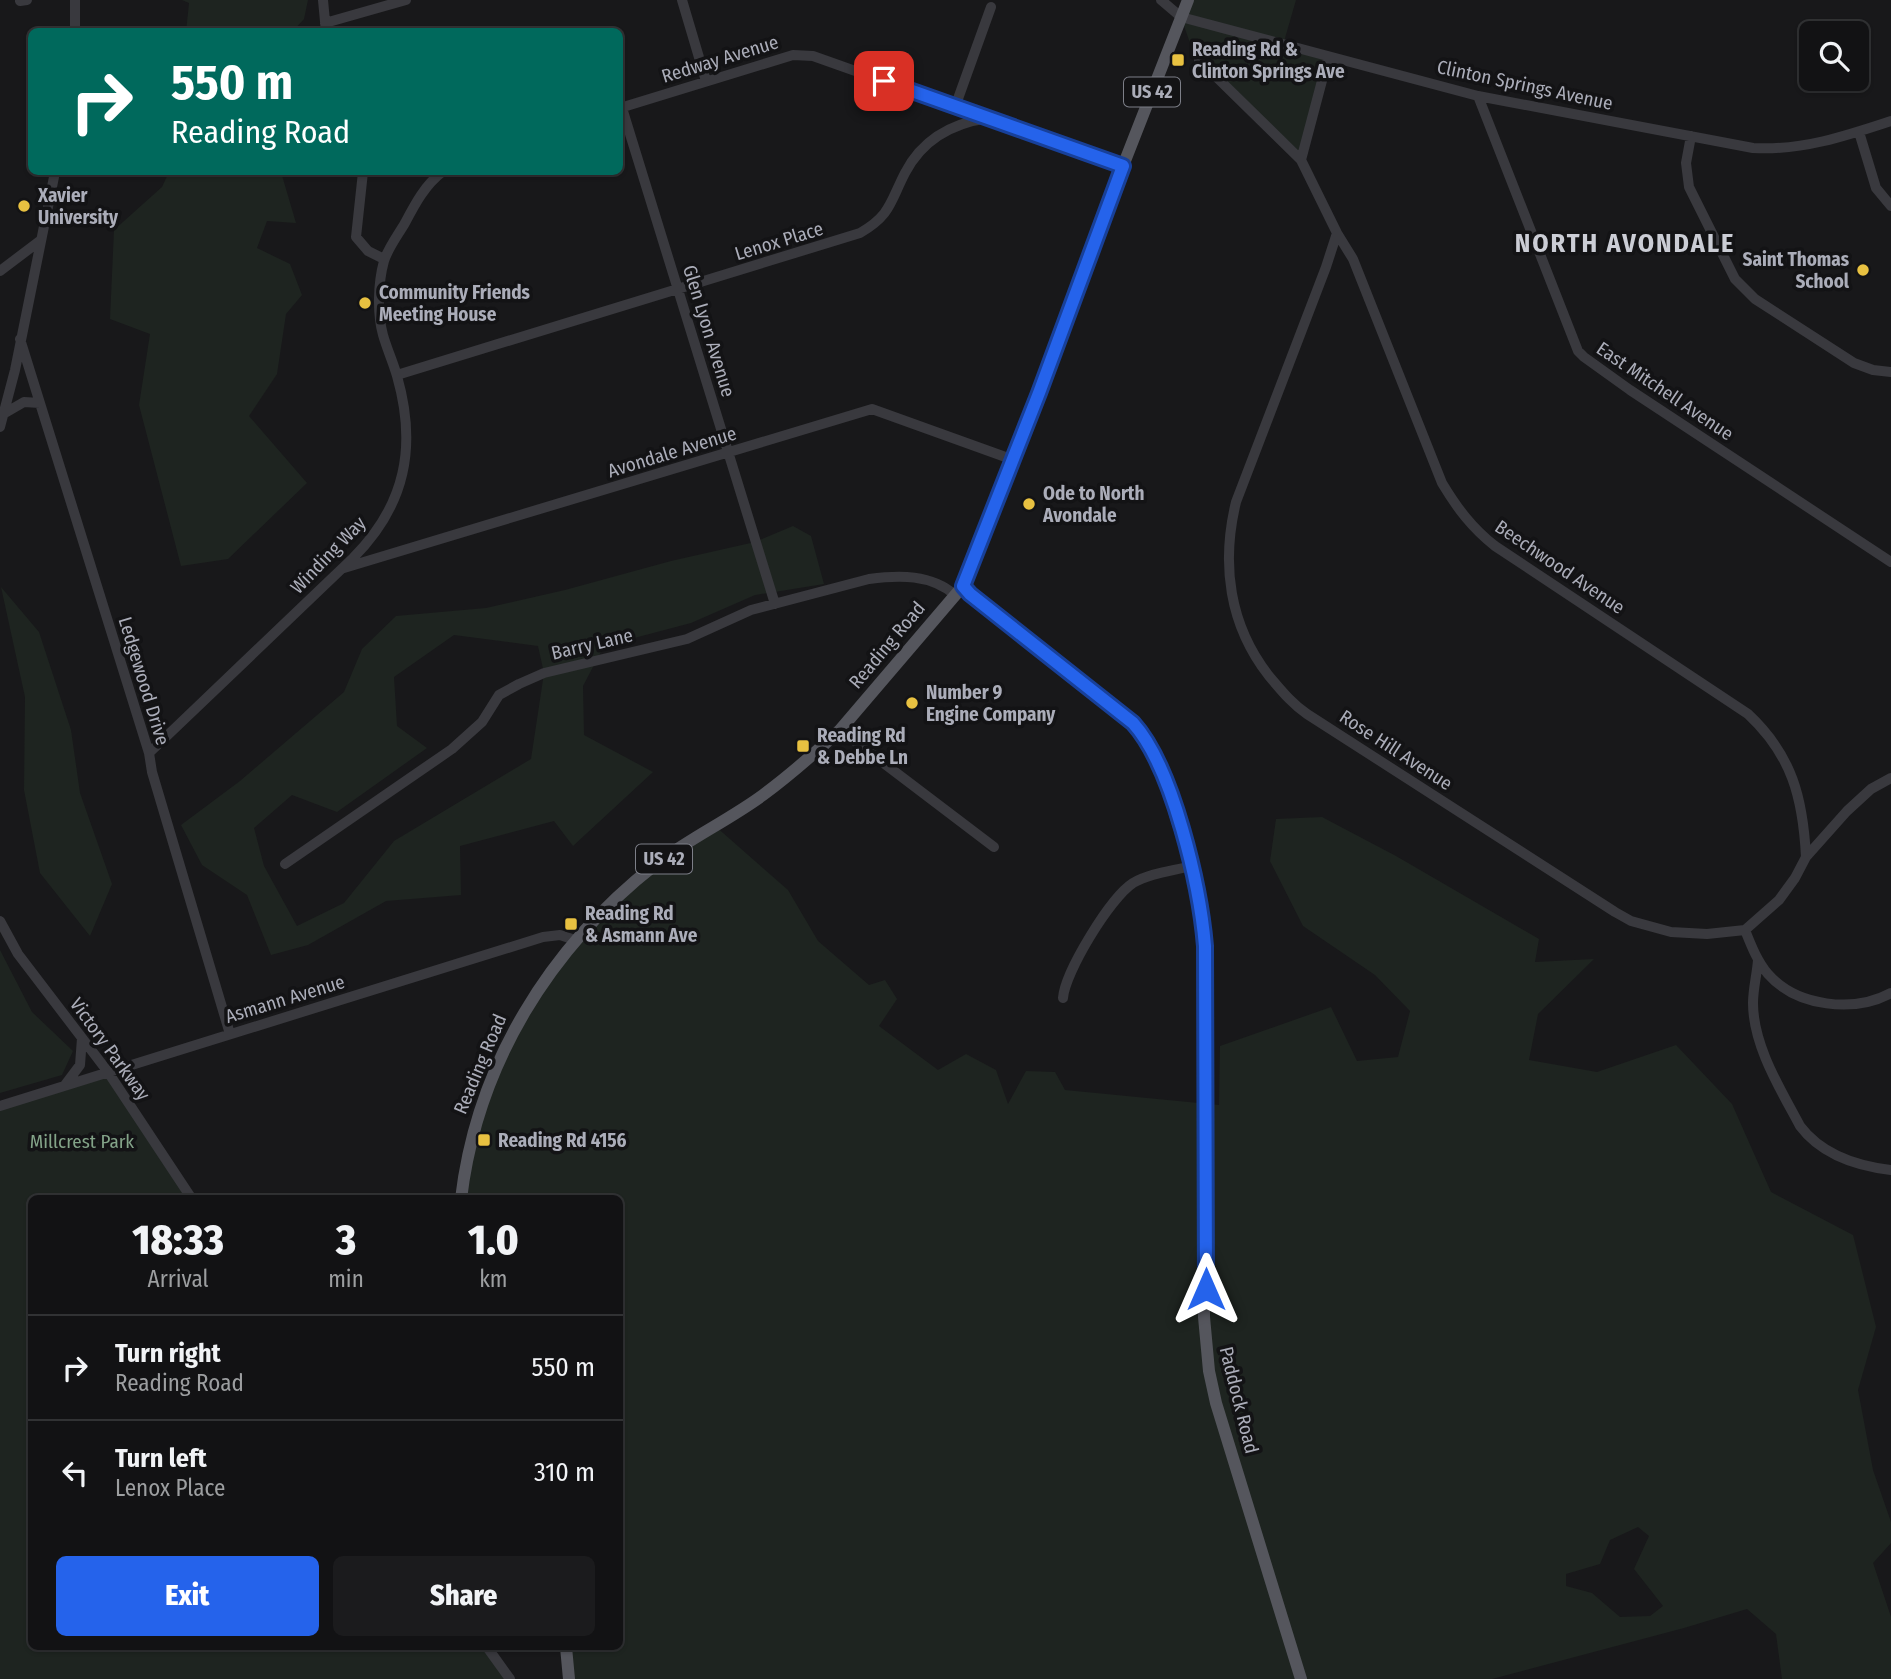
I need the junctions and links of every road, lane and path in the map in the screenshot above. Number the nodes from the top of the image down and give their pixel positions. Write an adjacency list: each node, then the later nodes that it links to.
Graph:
1 (27, 0): 8 (street)
2 (75, 0): 12 (street)
3 (323, 0): 11 (street)
4 (407, 0): 11 (street)
5 (682, 0): 15 (street)
6 (1161, 0): 10 (street, Clinton Springs Avenue)
7 (1188, 0): 10 (main road, Reading Road / US 42)
8 (20, 1)
9 (992, 8): 18 (street)
10 (1181, 17): 13 (street, Clinton Springs Avenue); 25 (main road, Reading Road / US 42)
11 (326, 27)
12 (75, 28)
13 (1328, 58): 16 (street, Clinton Springs Avenue); 24 (street)
14 (1199, 60): 24 (street, Beechwood Avenue)
15 (706, 81): 17 (street, Redway Avenue); 18 (street, Redway Avenue)
16 (1478, 96): 23 (street, Clinton Springs Avenue); 43 (street, East Mitchell Avenue)
17 (623, 107)
18 (955, 107): 20 (street, Redway Avenue)
19 (623, 114): 34 (street, Glen Lyon Avenue)
20 (989, 118): 25 (street); 34 (street, Lenox Place)
21 (1891, 121): 22 (street, Clinton Springs Avenue)
22 (1859, 132): 23 (street, Clinton Springs Avenue); 29 (street)
23 (1691, 136): 36 (street)
24 (1301, 160): 30 (street, Beechwood Avenue)
25 (1123, 166): 42 (main road, Reading Road / US 42)
26 (54, 175): 31 (street)
27 (363, 175): 32 (street)
28 (439, 175): 32 (street)
29 (1891, 206)
30 (1336, 233): 51 (street, Beechwood Avenue); 55 (street, Rose Hill Avenue)
31 (41, 240): 33 (street); 35 (street)
32 (384, 259): 37 (street, Winding Way)
33 (0, 271)
34 (679, 290): 37 (street, Lenox Place); 41 (street, Glen Lyon Avenue)
35 (20, 339): 38 (street, Ledgewood Drive); 39 (street)
36 (1891, 372)
37 (397, 374): 44 (street, Winding Way)
38 (40, 403): 39 (street); 48 (street, Ledgewood Drive)
39 (4, 414): 40 (street)
40 (0, 427)
41 (729, 453): 42 (street, Avondale Avenue); 44 (street, Avondale Avenue); 46 (street, Glen Lyon Avenue)
42 (1011, 459): 45 (main road, Reading Road / US 42)
43 (1891, 562)
44 (339, 569): 48 (street, Winding Way)
45 (959, 590): 46 (street, Barry Lane); 47 (main road, Reading Road / US 42); 53 (main road, Paddock Road)
46 (775, 604): 52 (street, Barry Lane)
47 (840, 730): 50 (street); 56 (main road, Reading Road / US 42)
48 (149, 753): 60 (street, Ledgewood Drive)
49 (1891, 778): 51 (street)
50 (994, 848)
51 (1806, 857): 55 (street)
52 (285, 864)
53 (1191, 866): 59 (street); 72 (main road, Paddock Road)
54 (0, 921): 61 (street, Victory Parkway)
55 (1745, 930): 57 (street)
56 (575, 940): 60 (street, Asmann Avenue); 67 (main road, Reading Road / US 42)
57 (1758, 960): 58 (street); 65 (street)
58 (1891, 993)
59 (1063, 998)
60 (230, 1034): 62 (street, Asmann Avenue)
61 (82, 1038): 62 (street, Victory Parkway); 63 (street)
62 (108, 1072): 63 (street, Asmann Avenue); 66 (street, Victory Parkway)
63 (65, 1086): 64 (street, Asmann Avenue)
64 (3, 1105)
65 (1891, 1170)
66 (189, 1195)
67 (462, 1195)
68 (489, 1650): 70 (street)
69 (566, 1650): 71 (main road)
70 (510, 1679)
71 (569, 1679)
72 (1301, 1679)

